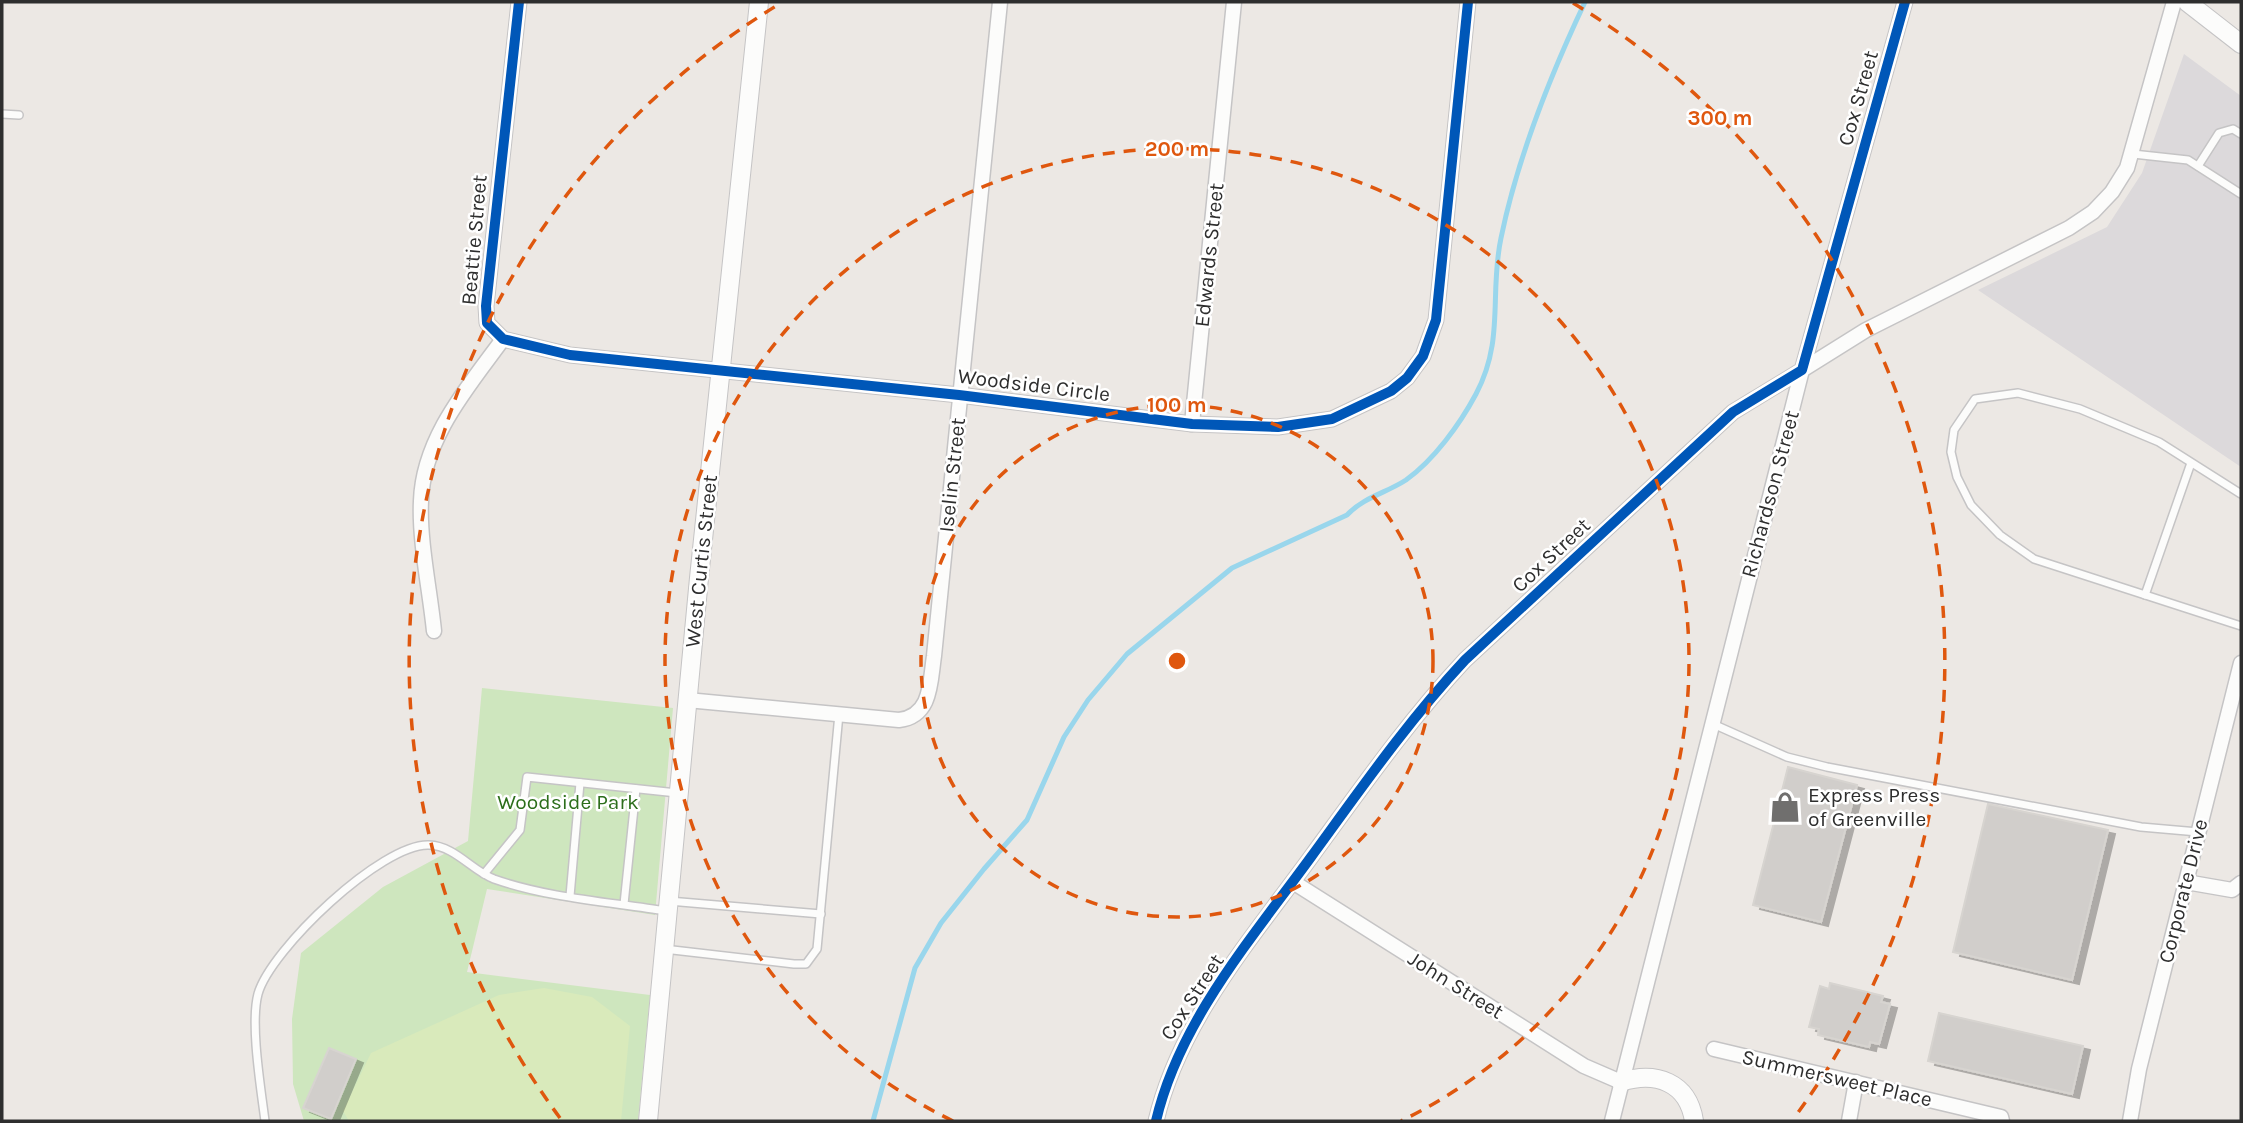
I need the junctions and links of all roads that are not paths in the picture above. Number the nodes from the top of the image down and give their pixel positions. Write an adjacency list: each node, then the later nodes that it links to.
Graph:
1 (519, 2): 16 (street, Beattie Street)
2 (759, 2): 17 (street, West Curtis Street)
3 (1000, 2): 19 (street, Iselin Street)
4 (1234, 2): 20 (street, Edwards Street)
5 (1468, 2): 20 (street, Woodside Circle)
6 (1905, 2): 18 (street, Cox Street)
7 (2174, 2): 13 (street)
8 (2187, 2): 9 (street)
9 (2241, 44)
10 (2, 114): 11 (lane)
11 (19, 115)
12 (2241, 134): 14 (lane)
13 (2133, 154): 14 (lane); 18 (street)
14 (2198, 166): 15 (lane)
15 (2241, 194)
16 (503, 339): 17 (street); 25 (street)
17 (722, 370): 19 (street, Woodside Circle); 27 (street, West Curtis Street)
18 (1802, 370): 29 (street, Richardson Street); 35 (street, Cox Street)
19 (959, 395): 20 (street, Woodside Circle); 28 (street, Iselin Street)
20 (1192, 424)
21 (2191, 463): 22 (lane); 23 (lane); 23 (lane)
22 (2241, 494)
23 (2146, 595): 24 (lane)
24 (2241, 626)
25 (434, 631)
26 (2241, 663): 33 (street, Corporate Drive)
27 (687, 700): 28 (street, Iselin Street); 32 (street, West Curtis Street)
28 (839, 714): 41 (lane)
29 (1712, 723): 33 (lane); 44 (street, Richardson Street)
30 (580, 783): 31 (lane); 34 (lane); 38 (lane)
31 (636, 789): 32 (lane); 39 (lane)
32 (678, 793): 40 (street, West Curtis Street)
33 (2199, 832): 36 (street, Corporate Drive)
34 (484, 874): 38 (lane); 47 (lane)
35 (1293, 882): 44 (street, John Street); 49 (street, Cox Street)
36 (2186, 883): 37 (street); 53 (street, Corporate Drive)
37 (2241, 883)
38 (570, 896): 39 (lane)
39 (625, 904): 40 (lane)
40 (668, 906): 41 (lane); 42 (street, West Curtis Street)
41 (821, 914): 42 (lane)
42 (664, 949): 48 (street, West Curtis Street)
43 (1714, 1049): 45 (street, Summersweet Place)
44 (1621, 1082): 50 (street, Richardson Street); 51 (street)
45 (1856, 1082): 46 (street, Summersweet Place); 52 (street)
46 (2002, 1119)
47 (265, 1121)
48 (648, 1121)
49 (1156, 1121)
50 (1612, 1121)
51 (1693, 1121)
52 (1849, 1121)
53 (2130, 1121)

